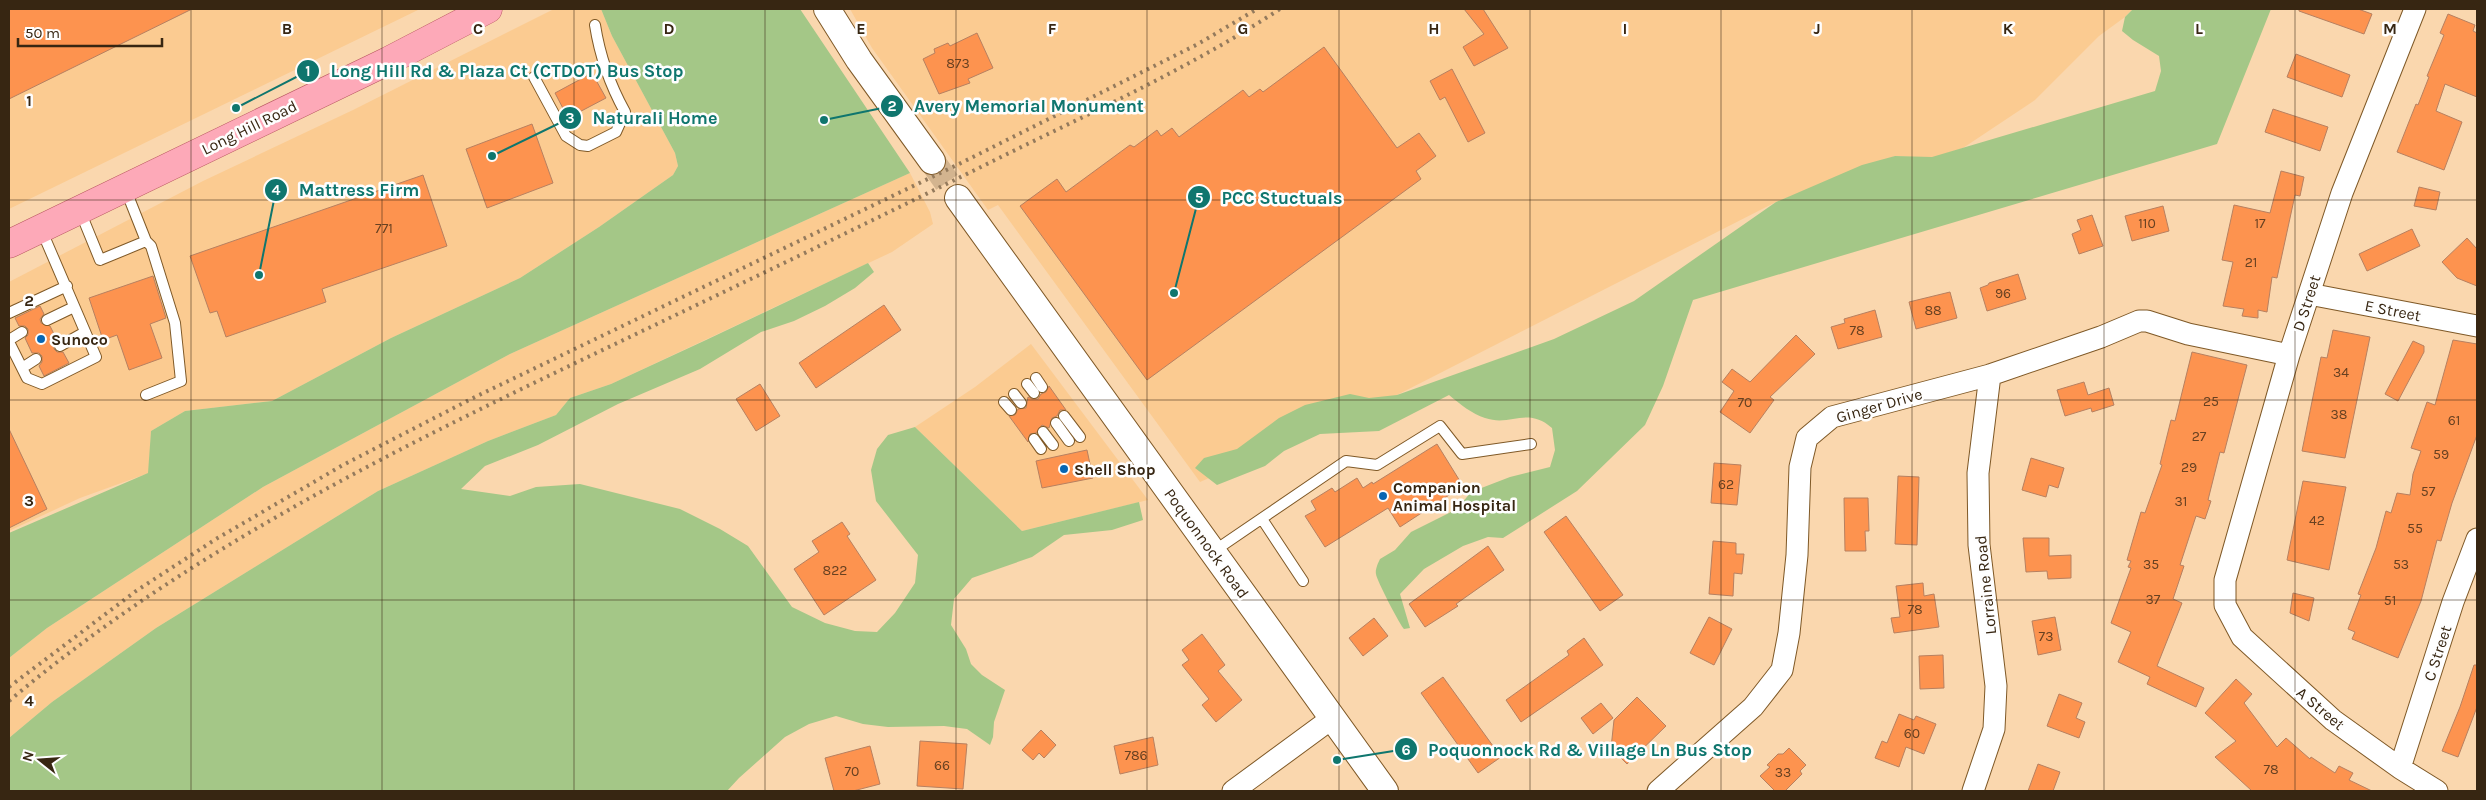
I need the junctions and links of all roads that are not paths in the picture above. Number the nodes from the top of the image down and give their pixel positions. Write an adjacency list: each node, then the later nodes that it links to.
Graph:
1 (488, 9): 7 (main road, Long Hill Road)
2 (828, 9): 6 (street)
3 (2415, 9): 14 (street, D Street)
4 (595, 25): 5 (lane)
5 (534, 77)
6 (932, 161)
7 (124, 188): 9 (main road, Long Hill Road); 11 (lane)
8 (958, 198): 39 (street, Poquonnock Road)
9 (80, 210): 10 (main road, Long Hill Road); 11 (lane)
10 (41, 228): 12 (main road, Long Hill Road); 13 (lane)
11 (146, 241): 28 (lane)
12 (9, 244)
13 (67, 286): 15 (lane); 16 (lane)
14 (2309, 294): 18 (street, E Street); 23 (street, D Street)
15 (74, 307): 17 (lane); 20 (lane)
16 (9, 313)
17 (47, 320)
18 (2477, 326)
19 (22, 332): 21 (lane)
20 (85, 332): 22 (lane); 25 (lane)
21 (9, 341): 25 (lane)
22 (60, 346)
23 (2289, 355): 26 (street, Ginger Drive); 41 (street, D Street)
24 (36, 359): 25 (lane)
25 (22, 368)
26 (1990, 375): 46 (street, Ginger Drive); 47 (street, Lorraine Road)
27 (1014, 394): 29 (lane)
28 (146, 396)
29 (1021, 403)
30 (1043, 432): 35 (lane)
31 (1080, 437): 33 (lane)
32 (1034, 439): 36 (lane)
33 (1069, 440)
34 (1531, 444): 37 (lane)
35 (1053, 445)
36 (1041, 449)
37 (1262, 519): 39 (lane); 40 (lane)
38 (2477, 539): 43 (street, C Street)
39 (1214, 551): 42 (street, Poquonnock Road)
40 (1303, 581)
41 (2225, 605): 43 (street, A Street)
42 (1331, 719): 44 (street); 45 (street, Poquonnock Road)
43 (2400, 768): 48 (street, A Street)
44 (1233, 791)
45 (1385, 791)
46 (1658, 791)
47 (1973, 791)
48 (2437, 791)

